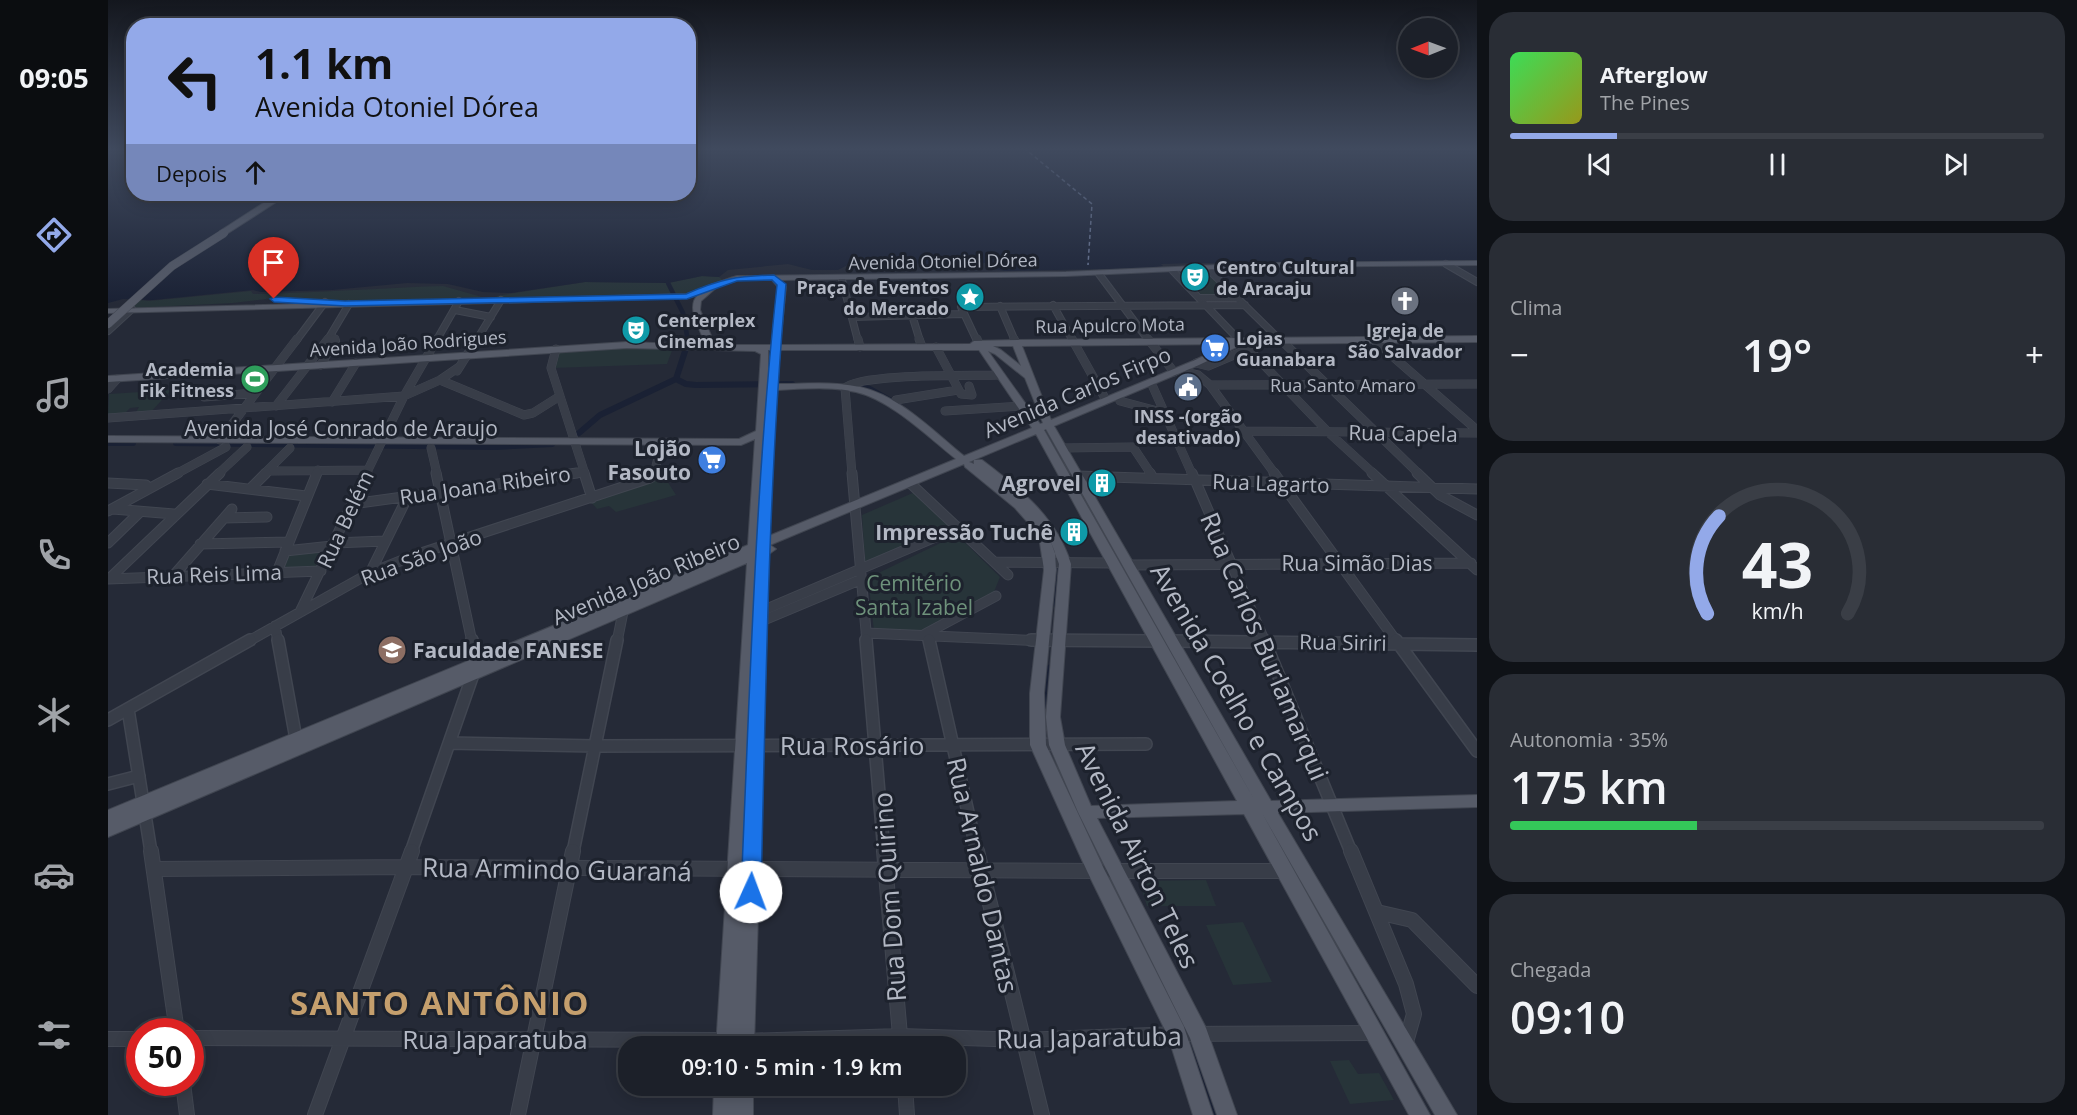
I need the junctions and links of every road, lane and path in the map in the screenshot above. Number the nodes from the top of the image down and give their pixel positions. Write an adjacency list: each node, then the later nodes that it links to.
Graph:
1 (266, 201): 30 (main road, bridge)
2 (272, 201): 34 (main road, bridge)
3 (1446, 264): 4 (main road); 5 (street); 6 (main road)
4 (1477, 265): 5 (main road)
5 (1458, 269): 7 (main road); 11 (street)
6 (1174, 272): 7 (main road); 8 (main road, Avenida Otoniel Dórea); 9 (main road, Avenida Otoniel Dórea); 14 (street)
7 (1211, 272): 15 (street)
8 (1099, 274): 10 (main road, Avenida Otoniel Dórea); 24 (street)
9 (774, 278): 12 (main road); 13 (main road, Avenida Otoniel Dórea)
10 (843, 280): 12 (main road, Avenida Otoniel Dórea); 33 (street)
11 (1477, 282)
12 (782, 287): 48 (main road)
13 (705, 291): 17 (main road); 45 (main road)
14 (1199, 298): 15 (street); 21 (street)
15 (1238, 298): 22 (street)
16 (274, 299): 19 (main road); 25 (main road); 27 (main road)
17 (501, 300): 18 (main road); 32 (street)
18 (459, 301): 20 (main road); 28 (street, Rua Belém)
19 (324, 303): 20 (main road); 25 (main road); 58 (street)
20 (347, 304): 36 (street)
21 (1205, 304): 22 (street); 24 (street); 47 (street)
22 (1245, 304): 38 (street)
23 (1053, 305): 24 (street); 26 (street); 41 (street)
24 (1120, 305): 40 (street)
25 (267, 306): 27 (main road)
26 (1000, 306): 29 (street); 42 (street, Avenida Coelho e Campos)
27 (130, 310): 30 (main road); 35 (street)
28 (455, 310): 32 (street); 53 (street, Rua Belém)
29 (963, 310): 31 (street); 44 (street)
30 (110, 312)
31 (912, 315): 33 (street); 43 (street)
32 (491, 317): 52 (street)
33 (853, 317): 46 (street)
34 (108, 324)
35 (108, 331)
36 (332, 336): 55 (street); 56 (street)
37 (1477, 339): 39 (main road)
38 (1281, 340): 39 (main road); 47 (main road); 68 (street)
39 (1374, 340): 72 (street)
40 (1148, 341): 41 (main road, Rua Apulcro Mota); 47 (main road, Rua Apulcro Mota); 60 (street)
41 (1073, 342): 42 (main road, Rua Apulcro Mota); 83 (street)
42 (1016, 343): 44 (main road, Rua Apulcro Mota); 64 (main road, Avenida Coelho e Campos)
43 (921, 344): 44 (main road); 46 (main road)
44 (980, 345): 49 (main road); 61 (main road, Avenida Coelho e Campos); 64 (main road)
45 (711, 346): 48 (main road); 50 (main road); 51 (main road, Avenida João Rodrigues)
46 (860, 346): 48 (main road); 49 (main road)
47 (1246, 346): 59 (main road, Avenida Carlos Firpo); 67 (street)
48 (775, 347): 50 (main road); 70 (main road)
49 (936, 347): 62 (street)
50 (756, 348): 70 (main road)
51 (556, 349): 52 (main road, Avenida João Rodrigues); 80 (street)
52 (467, 355): 53 (main road, Avenida João Rodrigues); 57 (street)
53 (426, 358): 54 (main road, Avenida João Rodrigues); 79 (street, Rua Belém)
54 (356, 363): 55 (main road, Avenida João Rodrigues); 85 (street)
55 (321, 365): 56 (main road, Avenida João Rodrigues)
56 (309, 366): 58 (main road, Avenida João Rodrigues); 86 (street)
57 (459, 367): 65 (street); 66 (street)
58 (274, 369): 63 (main road, Avenida João Rodrigues); 78 (street)
59 (1193, 369): 60 (main road, Avenida Carlos Firpo); 71 (street); 75 (main road, Avenida Carlos Firpo)
60 (1174, 372): 83 (main road, Avenida Carlos Firpo)
61 (1000, 375): 62 (street); 87 (main road, Avenida Coelho e Campos)
62 (951, 377): 73 (street); 77 (street)
63 (112, 379): 76 (street)
64 (1030, 379): 93 (main road, Avenida Coelho e Campos)
65 (440, 380): 66 (street); 79 (street)
66 (449, 383): 80 (street)
67 (1282, 384): 68 (street, Rua Santo Amaro); 71 (street, Rua Santo Amaro); 94 (street)
68 (1326, 384): 72 (street, Rua Santo Amaro); 96 (street)
69 (1477, 384): 72 (street, Rua Santo Amaro)
70 (768, 385): 73 (main road, Avenida Airton Teles); 98 (main road); 112 (main road)
71 (1210, 385): 92 (street)
72 (1425, 385): 95 (street)
73 (847, 386): 82 (main road, Avenida Airton Teles); 111 (main road, Avenida Airton Teles); 136 (street, Rua Dom Quirino)
74 (969, 386): 77 (street)
75 (1153, 387): 84 (main road, Avenida Carlos Firpo); 90 (street, Rua Carlos Burlamarqui)
76 (108, 389)
77 (958, 390): 82 (street)
78 (255, 393): 81 (street); 88 (street)
79 (404, 396): 85 (street); 105 (street, Rua Belém)
80 (560, 396): 100 (street)
81 (204, 397)
82 (896, 400): 111 (main road, Avenida Airton Teles)
83 (1106, 400): 93 (main road, Avenida Carlos Firpo)
84 (1120, 401): 90 (street); 93 (main road, Avenida Carlos Firpo)
85 (332, 402): 86 (street)
86 (276, 406): 88 (street)
87 (1021, 406): 89 (street); 93 (main road, Avenida Coelho e Campos)
88 (244, 408): 91 (street); 104 (street)
89 (945, 411)
90 (1165, 413): 119 (street, Rua Carlos Burlamarqui)
91 (108, 418)
92 (1240, 428): 94 (street, Rua Capela); 122 (street)
93 (1045, 430): 110 (main road, Avenida Coelho e Campos); 111 (main road, Avenida Carlos Firpo); 117 (main road, Avenida Coelho e Campos)
94 (1328, 432): 96 (street, Rua Capela); 125 (street)
95 (1477, 432): 96 (street, Rua Capela)
96 (1376, 433): 126 (street)
97 (108, 439): 99 (main road, Avenida José Conrado de Araujo)
98 (760, 439): 101 (main road); 112 (main road); 149 (main road)
99 (172, 440): 104 (main road, Avenida José Conrado de Araujo); 106 (main road)
100 (573, 442): 101 (main road); 105 (main road, Avenida José Conrado de Araujo); 109 (main road, Avenida José Conrado de Araujo); 116 (street)
101 (662, 442): 132 (street, Rua São João)
102 (325, 444): 104 (main road, Avenida José Conrado de Araujo); 105 (main road, Avenida José Conrado de Araujo); 108 (main road, Avenida José Conrado de Araujo)
103 (108, 445): 106 (main road, Avenida José Conrado de Araujo)
104 (220, 445): 106 (main road, Avenida José Conrado de Araujo); 107 (main road, Avenida José Conrado de Araujo); 123 (street); 134 (street)
105 (380, 445): 109 (main road, Avenida José Conrado de Araujo); 114 (street, Rua Belém)
106 (134, 446)
107 (247, 447): 108 (main road, Avenida José Conrado de Araujo); 121 (street)
108 (290, 448): 115 (street)
109 (431, 448): 129 (street)
110 (1062, 448): 117 (main road, Avenida Coelho e Campos); 118 (street)
111 (971, 461): 124 (main road, Avenida João Ribeiro); 154 (main road, Avenida Airton Teles)
112 (768, 465): 149 (main road)
113 (318, 470): 114 (street); 115 (street); 130 (street)
114 (368, 470): 133 (street, Rua Belém)
115 (268, 471): 127 (street)
116 (583, 472): 129 (street, Rua Joana Ribeiro); 132 (street)
117 (1072, 478): 118 (street, Rua Lagarto); 152 (main road, Avenida Coelho e Campos); 155 (main road, Avenida Coelho e Campos)
118 (1153, 478): 119 (street, Rua Lagarto)
119 (1194, 479): 122 (street, Rua Lagarto); 153 (street, Rua Carlos Burlamarqui)
120 (108, 483): 123 (street)
121 (207, 484): 127 (street); 138 (street)
122 (1281, 484): 125 (street, Rua Lagarto); 151 (street)
123 (147, 485): 134 (street)
124 (913, 486): 136 (main road, Avenida João Ribeiro); 142 (street)
125 (1389, 487): 126 (street, Rua Lagarto); 156 (street)
126 (1433, 488): 128 (street, Rua Lagarto); 139 (street)
127 (250, 489): 130 (street)
128 (1477, 489)
129 (441, 492): 131 (street, Rua Joana Ribeiro); 147 (street)
130 (306, 496): 148 (street)
131 (408, 496): 133 (street, Rua Joana Ribeiro); 143 (street)
132 (592, 498): 147 (street, Rua São João)
133 (352, 504): 146 (street, Rua Belém)
134 (110, 509): 137 (street)
135 (232, 509): 141 (street)
136 (856, 509): 149 (main road, Avenida João Ribeiro); 160 (street, Rua Dom Quirino)
137 (140, 512): 138 (street); 144 (street)
138 (174, 514): 163 (street)
139 (1477, 515)
140 (267, 517): 141 (street)
141 (224, 518): 145 (street)
142 (959, 527): 150 (street); 160 (street)
143 (385, 541): 146 (street); 159 (street)
144 (108, 543)
145 (200, 544): 148 (street); 161 (street)
146 (333, 544): 148 (street); 157 (street, Rua Belém)
147 (452, 544): 159 (street, Rua São João); 177 (street)
148 (287, 547): 158 (street)
149 (758, 550): 165 (main road, Avenida João Ribeiro); 167 (main road)
150 (996, 562): 154 (street); 162 (street)
151 (1340, 562): 153 (street, Rua Simão Dias); 156 (street, Rua Simão Dias); 175 (street)
152 (1112, 563): 154 (street); 172 (main road, Avenida Coelho e Campos)
153 (1232, 563): 155 (street, Rua Simão Dias); 174 (street, Rua Carlos Burlamarqui)
154 (1058, 564): 171 (main road, Avenida Airton Teles)
155 (1128, 565): 173 (main road, Avenida Coelho e Campos)
156 (1474, 565)
157 (321, 571): 158 (street, Rua Reis Lima); 166 (street, Rua Belém)
158 (277, 572): 161 (street, Rua Reis Lima)
159 (370, 573): 166 (street, Rua São João)
160 (861, 573): 167 (street); 169 (street, Rua Dom Quirino)
161 (174, 575): 163 (street, Rua Reis Lima)
162 (1008, 575)
163 (109, 578)
164 (996, 596): 170 (street)
165 (620, 608): 177 (main road, Avenida João Ribeiro); 186 (street)
166 (300, 612): 168 (street, Rua São João)
167 (755, 619): 187 (main road)
168 (275, 626): 178 (street, Rua São João); 180 (street)
169 (866, 633): 170 (street); 182 (street, Rua Dom Quirino)
170 (926, 635): 171 (street); 184 (street, Rua Arnaldo Dantas)
171 (1052, 641): 172 (street); 185 (main road, Avenida Airton Teles)
172 (1156, 641): 193 (main road, Avenida Coelho e Campos)
173 (1173, 641): 174 (street, Rua Siriri); 193 (main road, Avenida Coelho e Campos)
174 (1263, 642): 175 (street, Rua Siriri); 192 (street, Rua Carlos Burlamarqui)
175 (1397, 643): 176 (street, Rua Siriri); 188 (street)
176 (1477, 645)
177 (475, 669): 180 (main road, Avenida João Ribeiro); 181 (street); 194 (main road, Avenida João Ribeiro)
178 (128, 710): 179 (street, Rua São João); 189 (street)
179 (108, 720)
180 (296, 739): 194 (main road, Avenida João Ribeiro)
181 (449, 743): 186 (street, Rua Rosário); 198 (street)
182 (877, 744): 184 (street, Rua Rosário); 187 (street, Rua Rosário); 202 (street, Rua Dom Quirino)
183 (1146, 744): 185 (street, Rua Rosário)
184 (953, 745): 185 (street, Rua Rosário); 200 (street, Rua Arnaldo Dantas)
185 (1047, 745): 195 (main road, Avenida Airton Teles); 204 (main road, Avenida Airton Teles)
186 (595, 746): 187 (street, Rua Rosário); 201 (street)
187 (750, 746): 203 (main road)
188 (1477, 751)
189 (139, 776): 190 (street); 194 (street)
190 (108, 784)
191 (1477, 801): 192 (main road)
192 (1332, 804): 193 (main road); 207 (street, Rua Carlos Burlamarqui)
193 (1257, 807): 195 (main road); 206 (main road, Avenida Coelho e Campos); 224 (main road, Avenida Coelho e Campos)
194 (145, 808): 196 (main road, Avenida João Ribeiro); 197 (main road, Avenida João Ribeiro); 199 (street)
195 (1086, 812): 205 (main road, Avenida Airton Teles)
196 (108, 817)
197 (108, 830)
198 (406, 867): 199 (street, Rua Armindo Guaraná); 201 (street, Rua Armindo Guaraná); 219 (street)
199 (154, 869): 209 (street)
200 (981, 869): 202 (street, Rua Armindo Guaraná); 204 (street, Rua Armindo Guaraná); 221 (street, Rua Arnaldo Dantas)
201 (569, 870): 203 (street, Rua Armindo Guaraná); 220 (street)
202 (886, 870): 203 (street, Rua Armindo Guaraná); 215 (street, Rua Dom Quirino)
203 (744, 871): 213 (main road); 214 (main road)
204 (1098, 871): 205 (street, Rua Armindo Guaraná); 211 (main road, Avenida Airton Teles)
205 (1115, 871): 206 (street, Rua Armindo Guaraná); 212 (main road, Avenida Airton Teles)
206 (1284, 871): 210 (main road, Avenida Coelho e Campos)
207 (1377, 912): 208 (street); 224 (street, Rua Carlos Burlamarqui)
208 (1477, 986)
209 (175, 1018)
210 (1376, 1033): 212 (street, Rua Japaratuba); 238 (main road, Avenida Coelho e Campos)
211 (1179, 1034): 212 (street, Rua Japaratuba); 221 (street, Rua Japaratuba); 236 (main road, Avenida Airton Teles)
212 (1198, 1035): 237 (main road, Avenida Airton Teles)
213 (727, 1036)
214 (744, 1036)
215 (900, 1036)
216 (204, 1038): 219 (street, Rua Japaratuba)
217 (108, 1039): 218 (street)
218 (126, 1039)
219 (343, 1039): 220 (street, Rua Japaratuba); 230 (street)
220 (534, 1040): 223 (street, Rua Japaratuba); 231 (street)
221 (1022, 1040): 222 (street, Rua Japaratuba); 235 (street, Rua Arnaldo Dantas)
222 (966, 1041)
223 (618, 1042)
224 (1406, 1042): 239 (main road, Avenida Coelho e Campos)
225 (185, 1096): 229 (street)
226 (724, 1096): 232 (main road)
227 (743, 1096): 233 (main road)
228 (906, 1096): 234 (street)
229 (187, 1115)
230 (315, 1115)
231 (518, 1115)
232 (723, 1115)
233 (743, 1115)
234 (907, 1115)
235 (1042, 1115)
236 (1203, 1115)
237 (1227, 1115)
238 (1420, 1115)
239 (1447, 1115)

